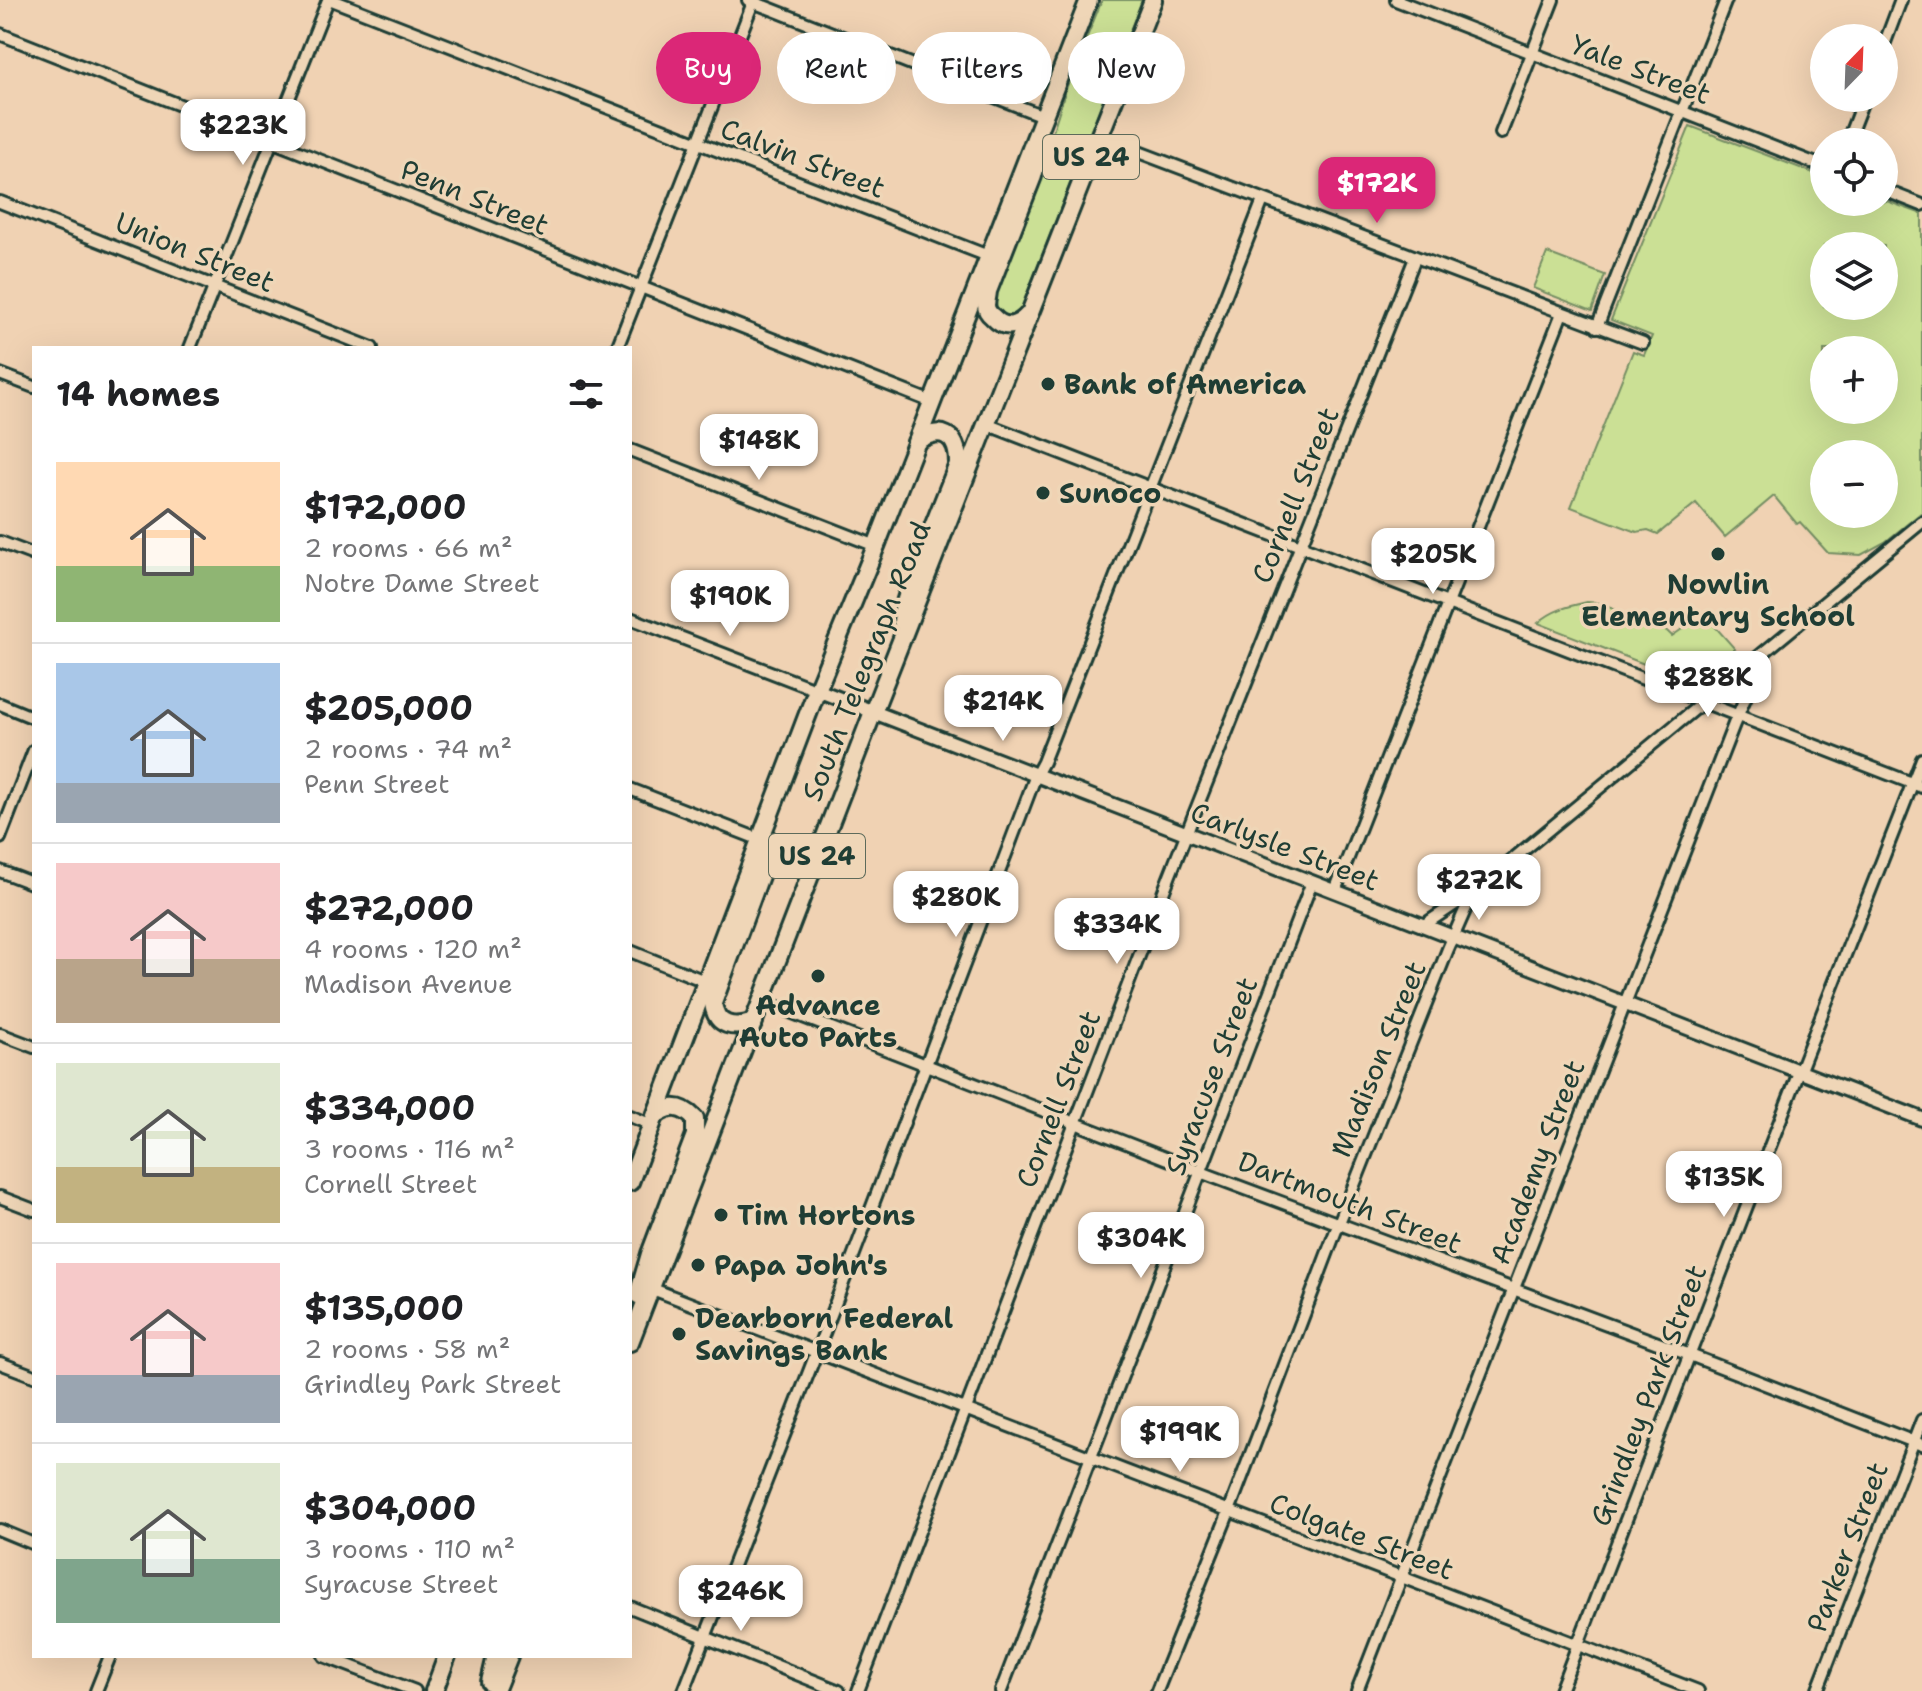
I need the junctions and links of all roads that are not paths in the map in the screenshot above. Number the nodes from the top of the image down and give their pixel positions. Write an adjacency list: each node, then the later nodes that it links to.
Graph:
1 (330, 0): 19 (street); 20 (street, Calvin Street)
2 (1089, 0): 12 (main road, South Telegraph Road / US 24)
3 (1153, 0): 18 (main road, South Telegraph Road / US 24)
4 (1396, 0): 11 (street, Yale Street)
5 (1553, 0): 11 (street)
6 (1726, 0): 15 (street)
7 (1901, 0): 9 (street)
8 (752, 1): 16 (street); 20 (street)
9 (1892, 24)
10 (0, 34): 19 (street, Penn Street)
11 (1532, 52): 15 (street, Yale Street); 17 (street)
12 (1052, 94)
13 (1048, 104): 16 (main road, South Telegraph Road / US 24)
14 (1050, 104): 31 (main road)
15 (1682, 111): 21 (street, Yale Street); 32 (street)
16 (1043, 116): 26 (main road, South Telegraph Road / US 24)
17 (1501, 133)
18 (1099, 137): 23 (street); 31 (main road, South Telegraph Road / US 24)
19 (271, 142): 28 (street); 29 (street, Penn Street)
20 (697, 143): 26 (street, Calvin Street); 29 (street)
21 (1810, 161)
22 (1898, 196): 25 (street)
23 (1263, 200): 27 (street); 43 (street)
24 (0, 202): 28 (street, Union Street)
25 (1922, 205)
26 (988, 256): 39 (main road, South Telegraph Road / US 24)
27 (1415, 258): 30 (street); 47 (street, Cornell Street)
28 (215, 286): 34 (street); 35 (street, Union Street)
29 (640, 288): 36 (street); 39 (street, Penn Street)
30 (1562, 313): 32 (street); 49 (street)
31 (1029, 314): 40 (main road, South Telegraph Road / US 24)
32 (1597, 327): 33 (street)
33 (1643, 343)
34 (191, 346)
35 (367, 346)
36 (618, 346)
37 (0, 374): 38 (street)
38 (32, 386)
39 (932, 402): 41 (main road, South Telegraph Road / US 24)
40 (986, 424): 43 (street); 51 (main road, South Telegraph Road / US 24)
41 (916, 442): 46 (main road, South Telegraph Road / US 24); 51 (main road)
42 (632, 451): 46 (street)
43 (1151, 489): 47 (street); 61 (street)
44 (1922, 522): 52 (street, Madison Street)
45 (0, 542): 48 (street)
46 (876, 546): 53 (main road, South Telegraph Road / US 24)
47 (1301, 546): 49 (street); 65 (street, Cornell Street)
48 (32, 554)
49 (1448, 603): 54 (street); 71 (street)
50 (632, 619): 53 (street, Carlysle Street)
51 (900, 643): 56 (main road, South Telegraph Road / US 24)
52 (1765, 652): 54 (street, Madison Street); 57 (street, Academy Street)
53 (817, 690): 56 (street, Carlysle Street); 64 (main road, South Telegraph Road / US 24)
54 (1702, 701): 57 (street); 72 (street, Madison Street)
55 (0, 704): 58 (street)
56 (873, 712): 61 (street, Carlysle Street); 77 (main road, South Telegraph Road / US 24)
57 (1737, 715): 62 (street); 78 (street, Academy Street)
58 (32, 717)
59 (32, 755): 66 (street)
60 (1922, 759): 62 (street, Grindley Park Street)
61 (1036, 775): 65 (street, Carlysle Street); 82 (street)
62 (1917, 785): 83 (street, Grindley Park Street)
63 (632, 790): 67 (street)
64 (768, 822): 67 (main road, South Telegraph Road / US 24); 79 (main road)
65 (1186, 833): 69 (street, Carlysle Street); 87 (street, Cornell Street)
66 (0, 838)
67 (761, 840): 76 (main road, South Telegraph Road / US 24)
68 (0, 871): 70 (street)
69 (1312, 882): 71 (street, Carlysle Street); 88 (street, Syracuse Street)
70 (32, 883)
71 (1335, 891): 73 (street, Carlysle Street)
72 (1473, 892): 73 (street, Madison Street); 74 (street, Madison Street)
73 (1424, 925): 74 (street, Carlysle Street)
74 (1453, 937): 78 (street, Carlysle Street); 92 (street, Madison Street)
75 (632, 952): 76 (street)
76 (707, 982): 86 (main road, South Telegraph Road / US 24)
77 (762, 1001): 79 (main road, South Telegraph Road / US 24); 82 (street, Dartmouth Street)
78 (1625, 1003): 83 (street, Carlysle Street); 94 (street, Academy Street)
79 (754, 1022): 93 (main road, South Telegraph Road / US 24)
80 (0, 1034): 81 (street)
81 (32, 1046)
82 (926, 1064): 87 (street, Dartmouth Street); 97 (street)
83 (1800, 1071): 85 (street, Carlysle Street); 98 (street, Grindley Park Street)
84 (632, 1116): 86 (street)
85 (1922, 1119)
86 (654, 1120): 89 (main road, South Telegraph Road / US 24); 95 (main road)
87 (1074, 1123): 88 (street, Dartmouth Street); 101 (street, Cornell Street)
88 (1200, 1171): 92 (street, Dartmouth Street); 104 (street, Syracuse Street)
89 (632, 1177)
90 (0, 1197): 91 (street)
91 (32, 1209)
92 (1339, 1223): 94 (street, Dartmouth Street); 105 (street, Madison Street)
93 (650, 1288): 96 (main road, South Telegraph Road / US 24); 97 (street, Colgate Street)
94 (1514, 1290): 98 (street, Dartmouth Street); 108 (street, Academy Street)
95 (632, 1332)
96 (632, 1336)
97 (816, 1352): 101 (street, Colgate Street); 110 (street)
98 (1690, 1355): 103 (street, Dartmouth Street); 111 (street, Grindley Park Street)
99 (0, 1363): 100 (street)
100 (32, 1375)
101 (964, 1409): 104 (street, Colgate Street); 124 (street, Cornell Street)
102 (1922, 1420): 103 (street, Parker Street)
103 (1918, 1444): 130 (street, Parker Street)
104 (1092, 1459): 105 (street, Colgate Street); 125 (street, Syracuse Street)
105 (1229, 1510): 108 (street, Colgate Street); 126 (street, Madison Street)
106 (0, 1530): 107 (street)
107 (32, 1543)
108 (1401, 1578): 111 (street, Colgate Street); 127 (street, Academy Street)
109 (632, 1608): 110 (street)
110 (704, 1636): 122 (street); 123 (street)
111 (1579, 1644): 128 (street, Grindley Park Street); 129 (street, Colgate Street)
112 (109, 1658): 117 (street)
113 (329, 1658): 118 (street)
114 (446, 1658): 119 (main road)
115 (496, 1658): 120 (main road)
116 (508, 1658): 121 (main road)
117 (96, 1691)
118 (415, 1691)
119 (434, 1691)
120 (488, 1691)
121 (495, 1691)
122 (684, 1691)
123 (839, 1691)
124 (858, 1691)
125 (1001, 1691)
126 (1157, 1691)
127 (1357, 1691)
128 (1560, 1691)
129 (1698, 1691)
130 (1817, 1691)

